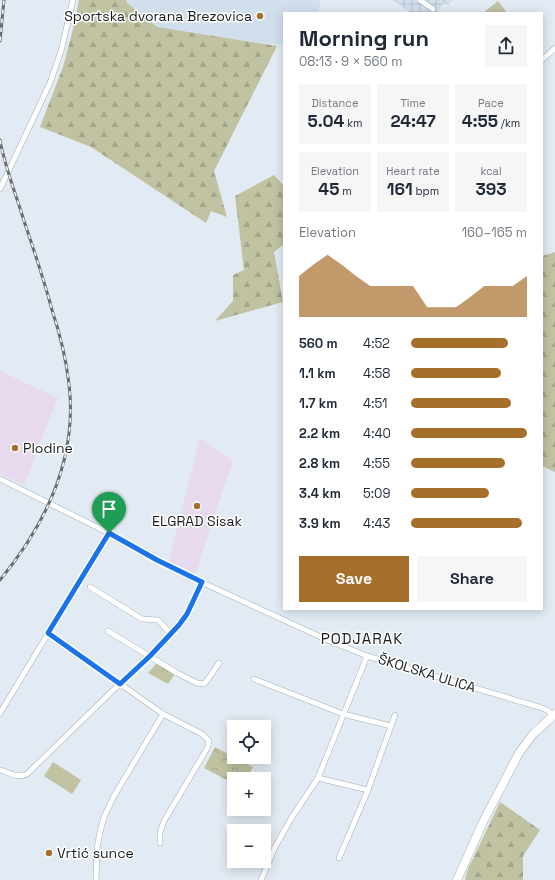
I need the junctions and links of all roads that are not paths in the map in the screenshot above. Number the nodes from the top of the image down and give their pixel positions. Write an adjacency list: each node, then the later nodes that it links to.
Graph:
1 (73, 0): 6 (street)
2 (420, 0): 3 (street)
3 (433, 9)
4 (555, 48): 5 (street)
5 (543, 59)
6 (0, 189)
7 (0, 479): 8 (street, ŠKOLSKA ULICA)
8 (109, 533): 9 (street, ŠKOLSKA ULICA); 12 (street)
9 (202, 582): 13 (street); 15 (street, ŠKOLSKA ULICA)
10 (90, 587): 13 (street)
11 (108, 631): 14 (street)
12 (48, 633): 18 (street); 19 (street)
13 (171, 634): 14 (street)
14 (150, 656): 16 (street); 18 (street)
15 (367, 656): 21 (street); 22 (street, ŠKOLSKA ULICA)
16 (219, 663)
17 (254, 678): 21 (street)
18 (120, 684): 20 (street); 25 (street)
19 (0, 713)
20 (163, 714): 28 (street); 30 (street)
21 (343, 714): 24 (street); 26 (street)
22 (554, 714): 32 (main road)
23 (395, 715): 24 (street)
24 (391, 726): 27 (street)
25 (0, 770)
26 (318, 778): 27 (street); 31 (street)
27 (368, 790): 29 (street)
28 (160, 843)
29 (339, 858)
30 (96, 880)
31 (261, 880)
32 (457, 880)

